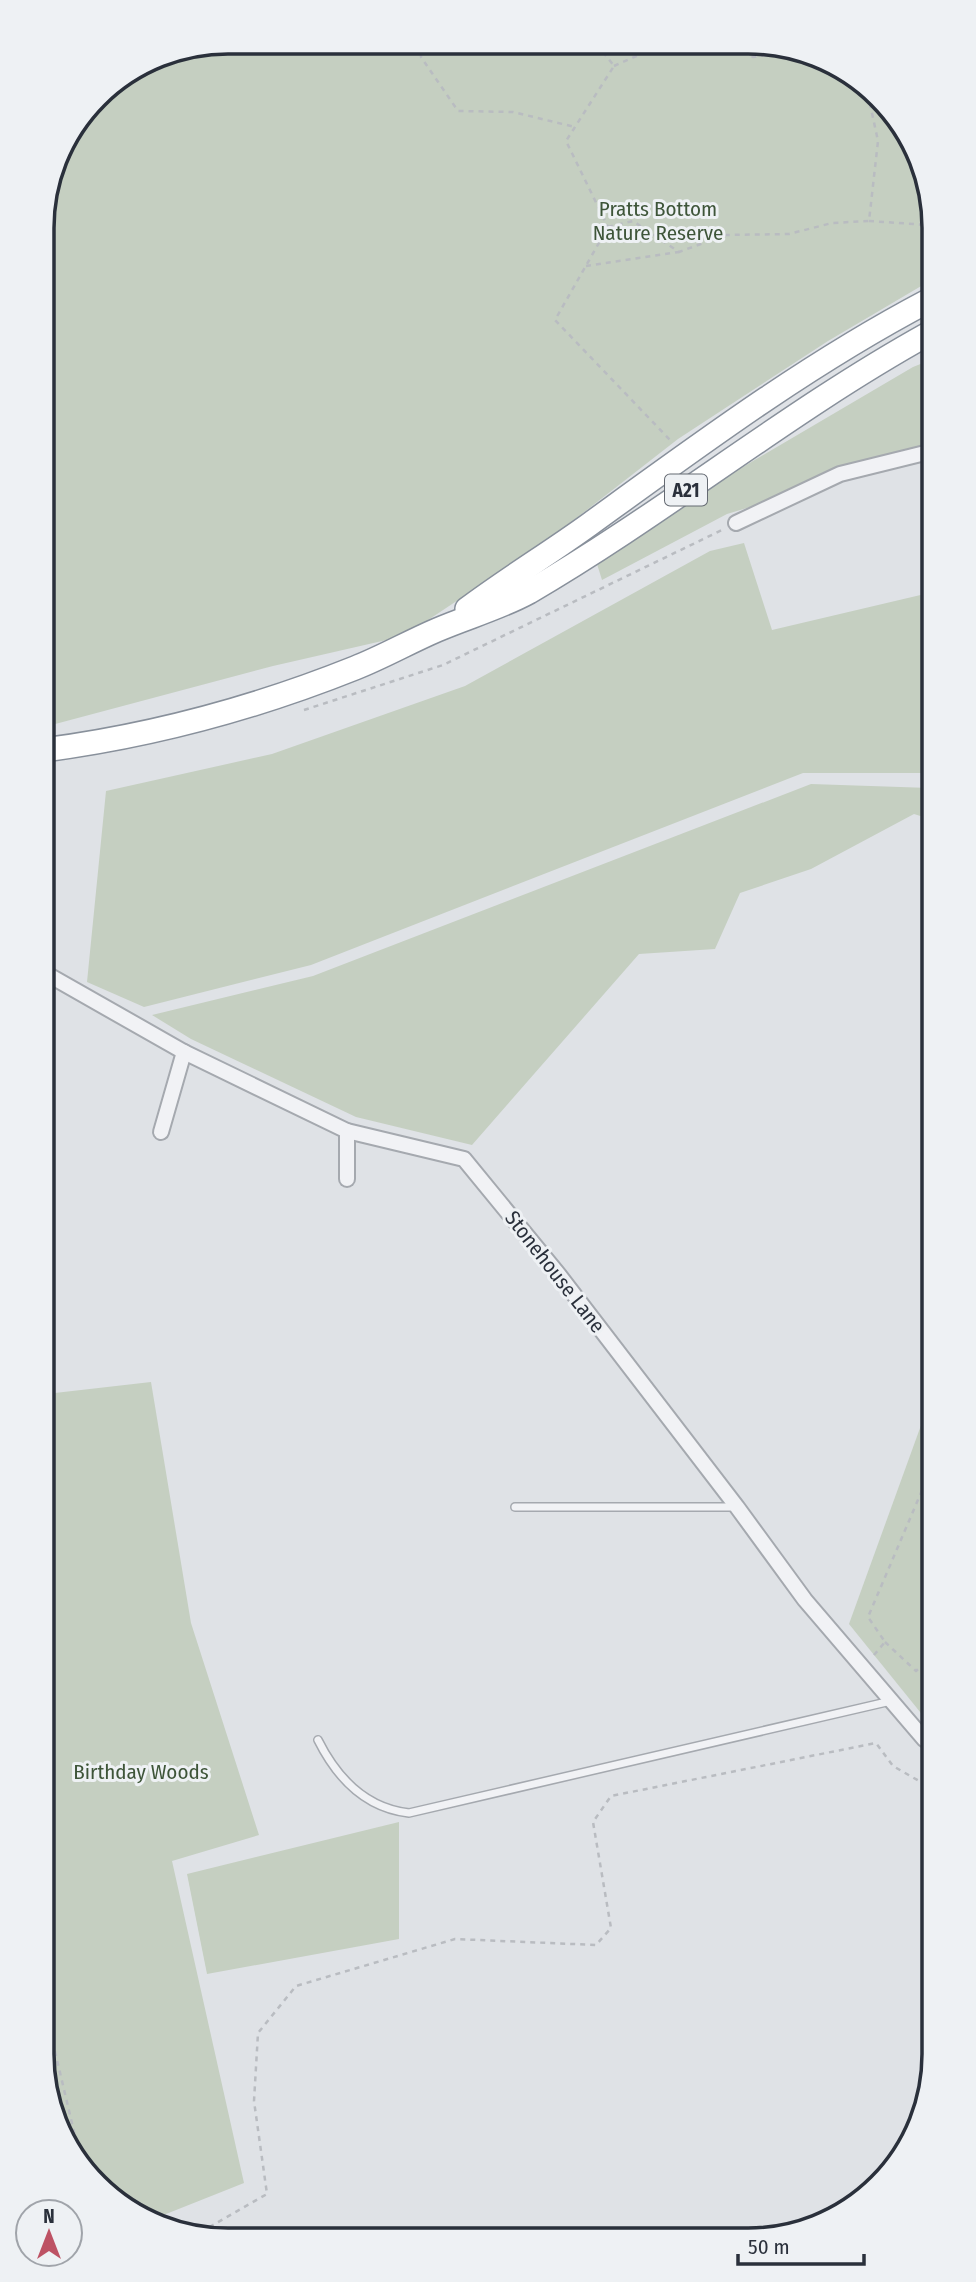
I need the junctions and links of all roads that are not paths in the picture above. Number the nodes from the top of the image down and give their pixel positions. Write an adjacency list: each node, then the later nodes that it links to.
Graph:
1 (922, 304): 5 (highway, A21)
2 (922, 338): 5 (highway, A21)
3 (922, 454): 4 (street)
4 (736, 523)
5 (436, 631): 6 (highway, A21)
6 (55, 748)
7 (55, 978): 8 (street, Stonehouse Lane)
8 (184, 1052): 9 (street, Stonehouse Lane); 10 (street)
9 (347, 1131): 11 (street); 13 (street, Stonehouse Lane)
10 (161, 1132)
11 (347, 1179)
12 (515, 1507): 13 (lane)
13 (737, 1507): 14 (street, Stonehouse Lane)
14 (891, 1701): 15 (street, Stonehouse Lane); 16 (lane)
15 (921, 1736)
16 (318, 1740)

